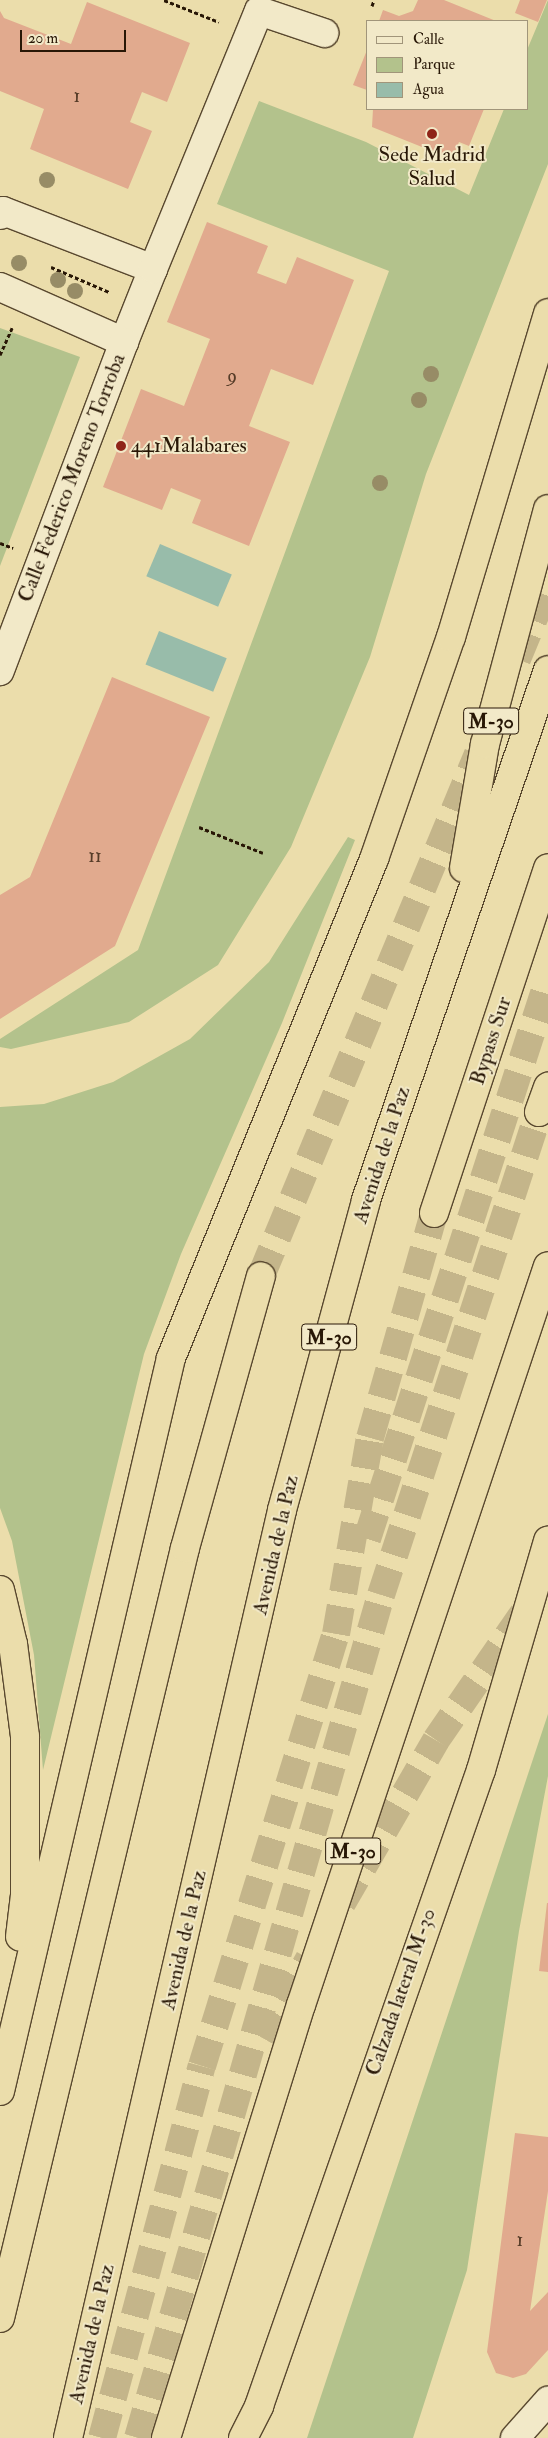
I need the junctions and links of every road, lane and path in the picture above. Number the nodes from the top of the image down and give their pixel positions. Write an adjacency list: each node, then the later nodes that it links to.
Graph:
1 (164, 0): 4 (path)
2 (374, 0): 3 (path)
3 (372, 6)
4 (222, 23)
5 (324, 33): 7 (street, Calle Federico Moreno Torroba)
6 (0, 215): 7 (street)
7 (154, 269): 11 (street, Calle Federico Moreno Torroba)
8 (0, 287): 11 (street, Calle Federico Moreno Torroba)
9 (548, 313): 29 (highway)
10 (15, 323): 12 (path)
11 (124, 342): 15 (street, Calle Federico Moreno Torroba)
12 (0, 355)
13 (548, 509): 19 (highway, M-30)
14 (548, 670): 19 (highway, Avenida de la Paz / M-30)
15 (0, 671)
16 (199, 827): 17 (path)
17 (263, 853)
18 (548, 868): 22 (highway, Bypass Sur)
19 (453, 938): 33 (highway, Avenida de la Paz / M-30)
20 (548, 1087): 21 (highway)
21 (539, 1112)
22 (434, 1213)
23 (548, 1266): 34 (highway, M-30)
24 (261, 1276): 30 (highway)
25 (548, 1542): 28 (highway, Calzada lateral M-30)
26 (0, 1590): 29 (highway)
27 (548, 1590): 28 (highway)
28 (482, 1770): 32 (highway, Calzada lateral M-30)
29 (1, 2088)
30 (0, 2318)
31 (548, 2401): 37 (street)
32 (259, 2406): 35 (highway, Calzada lateral M-30); 36 (highway)
33 (68, 2438)
34 (166, 2438)
35 (243, 2438)
36 (253, 2438)
37 (515, 2438)

